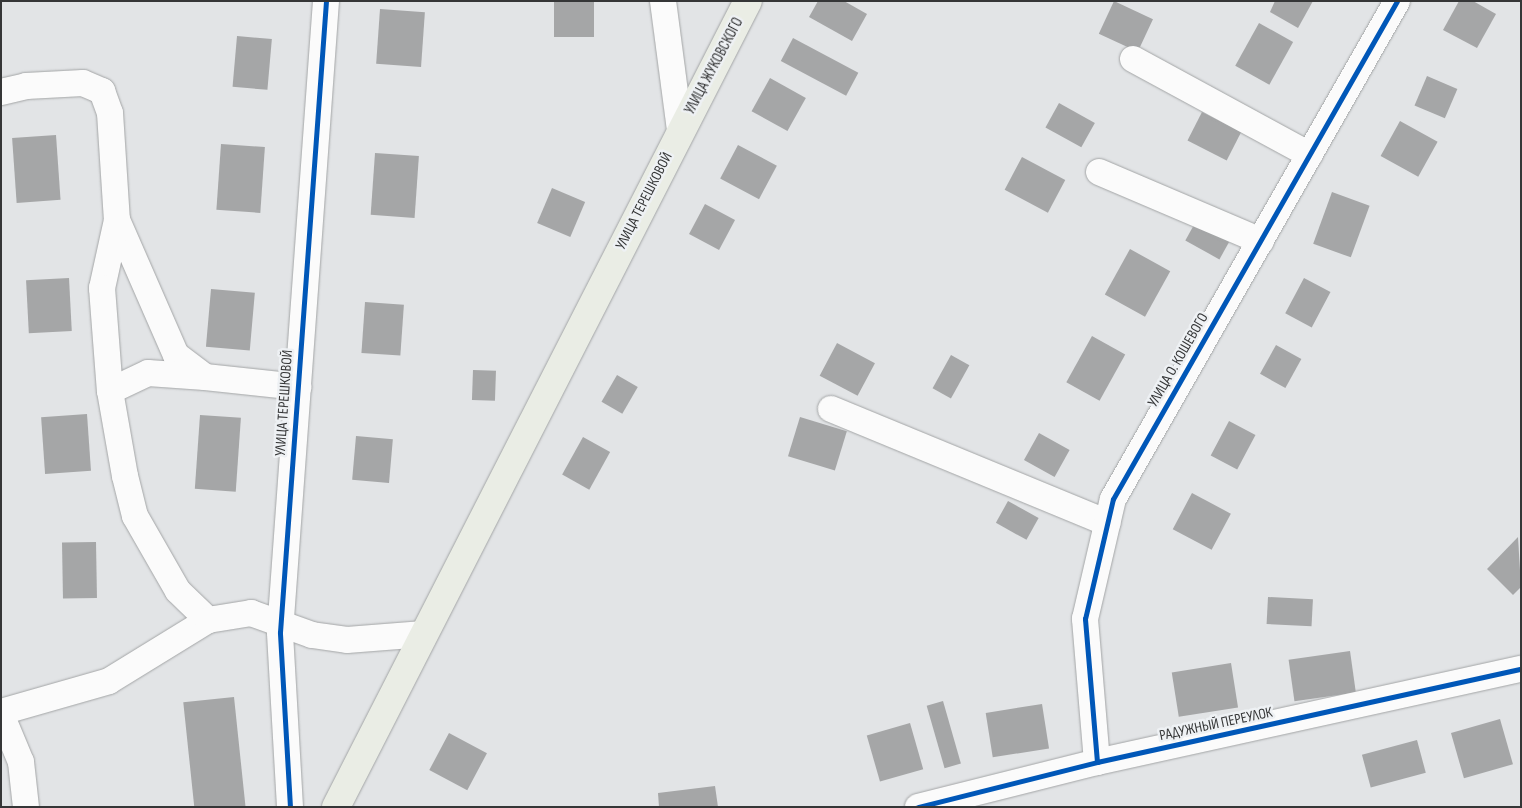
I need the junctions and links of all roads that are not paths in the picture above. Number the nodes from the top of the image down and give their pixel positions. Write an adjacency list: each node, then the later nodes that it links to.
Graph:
1 (326, 1): 13 (street, УЛИЦА ТЕРЕШКОВОЙ)
2 (663, 1): 7 (street)
3 (748, 1): 7 (main road, УЛИЦА ЖУКОВСКОГО)
4 (1397, 1): 8 (street, УЛИЦА О. КОШЕВОГО)
5 (1133, 59): 8 (street)
6 (1, 92): 10 (street)
7 (680, 131): 19 (main road, УЛИЦА ТЕРЕШКОВОЙ)
8 (1310, 155): 11 (street, УЛИЦА О. КОШЕВОГО)
9 (1099, 172): 11 (street)
10 (117, 220): 12 (street); 14 (street)
11 (1261, 241): 16 (street, УЛИЦА О. КОШЕВОГО)
12 (205, 377): 13 (street); 14 (street)
13 (298, 387): 18 (street, УЛИЦА ТЕРЕШКОВОЙ)
14 (110, 391): 17 (street)
15 (831, 409): 16 (street)
16 (1107, 523): 22 (street, УЛИЦА О. КОШЕВОГО)
17 (208, 620): 18 (street); 21 (street)
18 (281, 620): 19 (street); 24 (street, УЛИЦА ТЕРЕШКОВОЙ)
19 (424, 634): 25 (main road, УЛИЦА ТЕРЕШКОВОЙ)
20 (1521, 670): 22 (street, РАДУЖНЫЙ ПЕРЕУЛОК)
21 (1, 713): 23 (street)
22 (1097, 762): 26 (street, РАДУЖНЫЙ ПЕРЕУЛОК)
23 (26, 807)
24 (290, 807)
25 (336, 807)
26 (918, 807)

